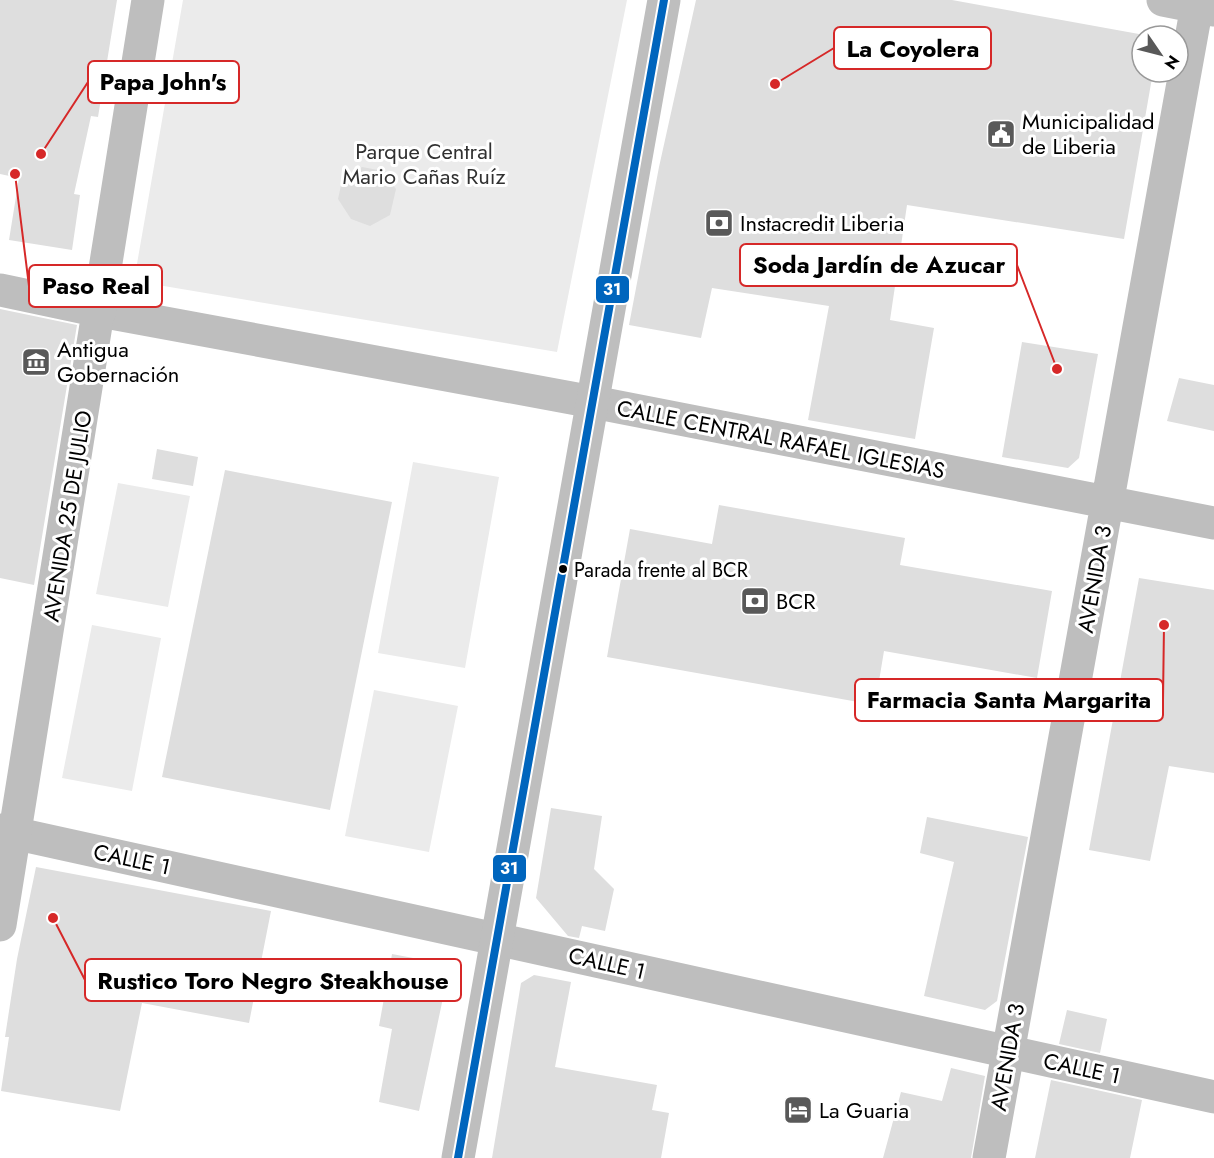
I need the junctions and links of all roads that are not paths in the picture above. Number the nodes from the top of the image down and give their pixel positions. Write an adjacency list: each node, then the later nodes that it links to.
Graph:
1 (148, 0): 6 (street, AVENIDA 25 DE JULIO)
2 (664, 0): 7 (street)
3 (1163, 0): 4 (street)
4 (1203, 6): 8 (street, AVENIDA 3)
5 (0, 290): 6 (street, CALLE CENTRAL RAFAEL IGLESIAS)
6 (100, 310): 7 (street, CALLE CENTRAL RAFAEL IGLESIAS); 10 (street, AVENIDA 25 DE JULIO)
7 (593, 402): 8 (street, CALLE CENTRAL RAFAEL IGLESIAS); 12 (street)
8 (1107, 504): 9 (street, CALLE CENTRAL RAFAEL IGLESIAS); 13 (street, AVENIDA 3)
9 (1214, 523)
10 (8, 832): 11 (street, AVENIDA 25 DE JULIO); 12 (street, CALLE 1)
11 (0, 925)
12 (497, 938): 13 (street, CALLE 1); 15 (street)
13 (1008, 1052): 14 (street, CALLE 1); 16 (street, AVENIDA 3)
14 (1214, 1097)
15 (458, 1158)
16 (989, 1158)

